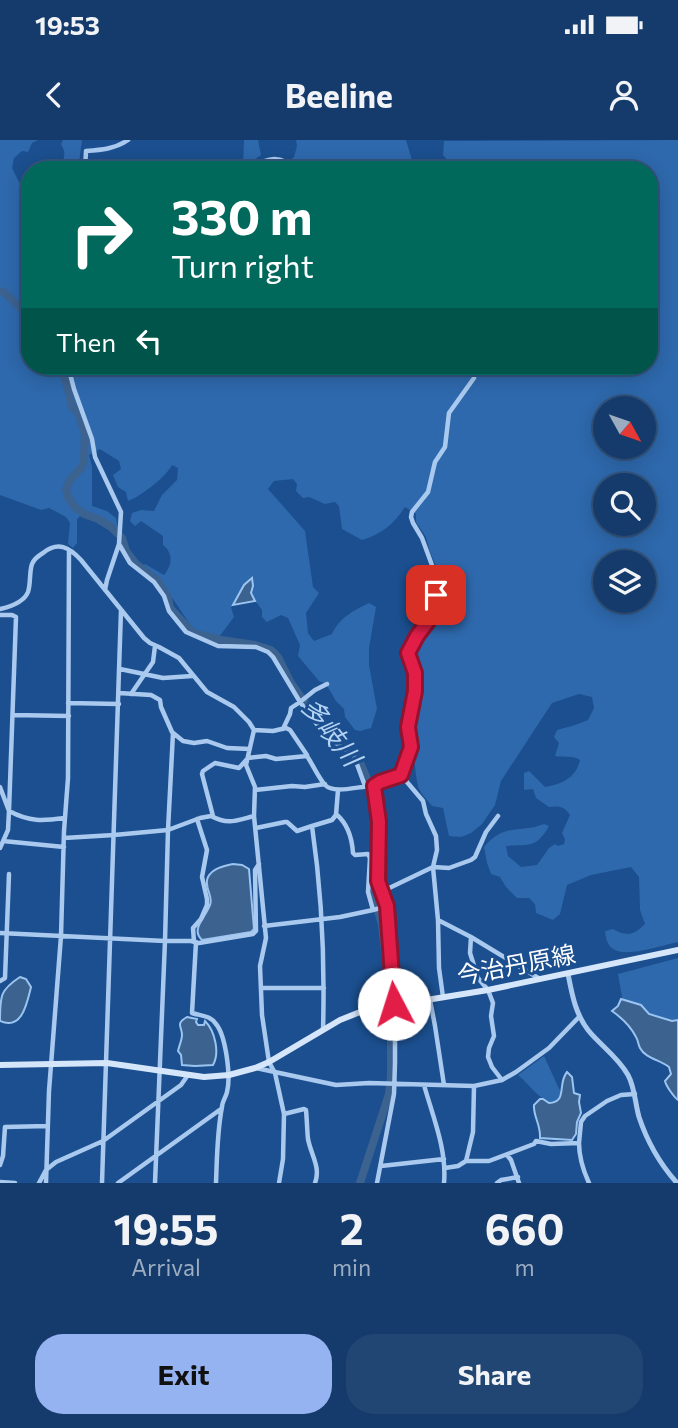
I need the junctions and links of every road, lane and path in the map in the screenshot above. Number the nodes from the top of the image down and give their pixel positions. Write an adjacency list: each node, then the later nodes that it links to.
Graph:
1 (128, 140): 2 (street)
2 (85, 161)
3 (264, 161): 4 (street)
4 (285, 161)
5 (70, 375): 7 (street)
6 (474, 375): 30 (street)
7 (119, 544): 9 (street); 19 (street)
8 (69, 549): 9 (street); 11 (street); 20 (street)
9 (105, 591): 10 (street)
10 (121, 610): 12 (street); 13 (street)
11 (2, 612): 22 (street)
12 (155, 646): 14 (street); 15 (street)
13 (120, 669): 14 (street); 17 (street)
14 (143, 674): 15 (street); 18 (street)
15 (193, 676): 25 (street)
16 (327, 684): 19 (street)
17 (119, 693): 18 (street); 21 (street)
18 (131, 694): 26 (street)
19 (300, 702): 24 (street); 32 (street)
20 (68, 704): 21 (street); 23 (street)
21 (119, 704): 47 (street)
22 (13, 715): 23 (street); 37 (street)
23 (69, 716): 42 (street)
24 (283, 729): 25 (street); 28 (street)
25 (254, 730): 27 (street)
26 (173, 733): 27 (street); 46 (street)
27 (250, 750): 29 (street)
28 (307, 756): 29 (street); 31 (street)
29 (248, 758): 35 (street); 39 (street)
30 (401, 775): 33 (street); 53 (street)
31 (325, 784): 35 (street); 36 (street)
32 (365, 786): 33 (street); 36 (street)
33 (373, 786): 55 (street)
34 (0, 787): 37 (street)
35 (255, 790): 40 (street)
36 (338, 790): 38 (street)
37 (9, 811): 42 (street); 49 (street)
38 (336, 814): 44 (street); 57 (street)
39 (213, 816): 40 (street); 43 (street)
40 (254, 816): 45 (street)
41 (498, 817): 53 (street)
42 (65, 818): 48 (street)
43 (197, 819): 46 (street); 67 (street)
44 (312, 825): 45 (street); 58 (street)
45 (256, 828): 52 (street)
46 (168, 830): 47 (street); 66 (street)
47 (114, 835): 48 (street); 65 (street)
48 (63, 838): 50 (street)
49 (3, 841): 50 (street); 51 (street)
50 (64, 847): 63 (street)
51 (0, 848)
52 (259, 864): 60 (street); 67 (street)
53 (433, 867): 55 (street); 59 (street)
54 (9, 874): 62 (street)
55 (381, 892): 56 (street)
56 (387, 906): 57 (street); 77 (street)
57 (373, 910): 58 (street)
58 (323, 918): 60 (street); 73 (street)
59 (438, 920): 64 (street); 75 (street)
60 (264, 926): 72 (street)
61 (0, 933): 62 (street)
62 (7, 934): 63 (street); 71 (street)
63 (61, 936): 65 (street); 82 (street)
64 (471, 937): 70 (street); 74 (street)
65 (111, 938): 66 (street); 81 (street)
66 (165, 941): 67 (street); 85 (street)
67 (195, 942): 88 (street)
68 (678, 950): 69 (main road, 今治丹原線)
69 (568, 974): 70 (main road, 今治丹原線); 78 (street)
70 (541, 980): 74 (main road, 今治丹原線)
71 (0, 982)
72 (261, 988): 73 (street); 80 (street)
73 (324, 988): 79 (street)
74 (488, 990): 75 (main road, 今治丹原線); 89 (street)
75 (443, 998): 76 (main road, 今治丹原線)
76 (429, 1000): 77 (main road, 今治丹原線); 92 (street)
77 (394, 1004): 79 (main road, 今治丹原線); 90 (street)
78 (579, 1017): 89 (street); 94 (street)
79 (323, 1030): 80 (main road, 今治丹原線)
80 (269, 1062): 84 (main road, 今治丹原線); 86 (street)
81 (107, 1063): 82 (main road, 今治丹原線); 85 (main road, 今治丹原線); 99 (street)
82 (51, 1064): 83 (main road, 今治丹原線); 98 (street)
83 (0, 1065)
84 (255, 1068): 86 (street); 88 (main road, 今治丹原線)
85 (159, 1070): 87 (main road, 今治丹原線); 95 (street)
86 (275, 1073): 90 (street); 97 (street)
87 (188, 1074): 88 (main road, 今治丹原線); 95 (street)
88 (229, 1075): 96 (street)
89 (502, 1080): 93 (street)
90 (395, 1085): 91 (street); 106 (street)
91 (424, 1085): 92 (street); 103 (street)
92 (444, 1085): 93 (street)
93 (474, 1086): 104 (street)
94 (635, 1094): 100 (street); 124 (street)
95 (158, 1100): 99 (street); 101 (street)
96 (221, 1108): 101 (street); 117 (street)
97 (284, 1114): 118 (street); 119 (street)
98 (47, 1126): 105 (street); 108 (street)
99 (103, 1141): 108 (street); 114 (street)
100 (579, 1143): 102 (street); 123 (street)
101 (156, 1155): 115 (street); 116 (street)
102 (507, 1155): 104 (street); 109 (street)
103 (444, 1159): 106 (street); 107 (street)
104 (466, 1161): 107 (street)
105 (0, 1165)
106 (381, 1166): 120 (street)
107 (445, 1168): 121 (street)
108 (46, 1170): 112 (street); 113 (street)
109 (518, 1180): 122 (street)
110 (0, 1182): 111 (street)
111 (15, 1183)
112 (39, 1183)
113 (46, 1183)
114 (102, 1183)
115 (118, 1183)
116 (155, 1183)
117 (216, 1183)
118 (279, 1183)
119 (315, 1183)
120 (377, 1183)
121 (444, 1183)
122 (497, 1183)
123 (589, 1183)
124 (677, 1183)

